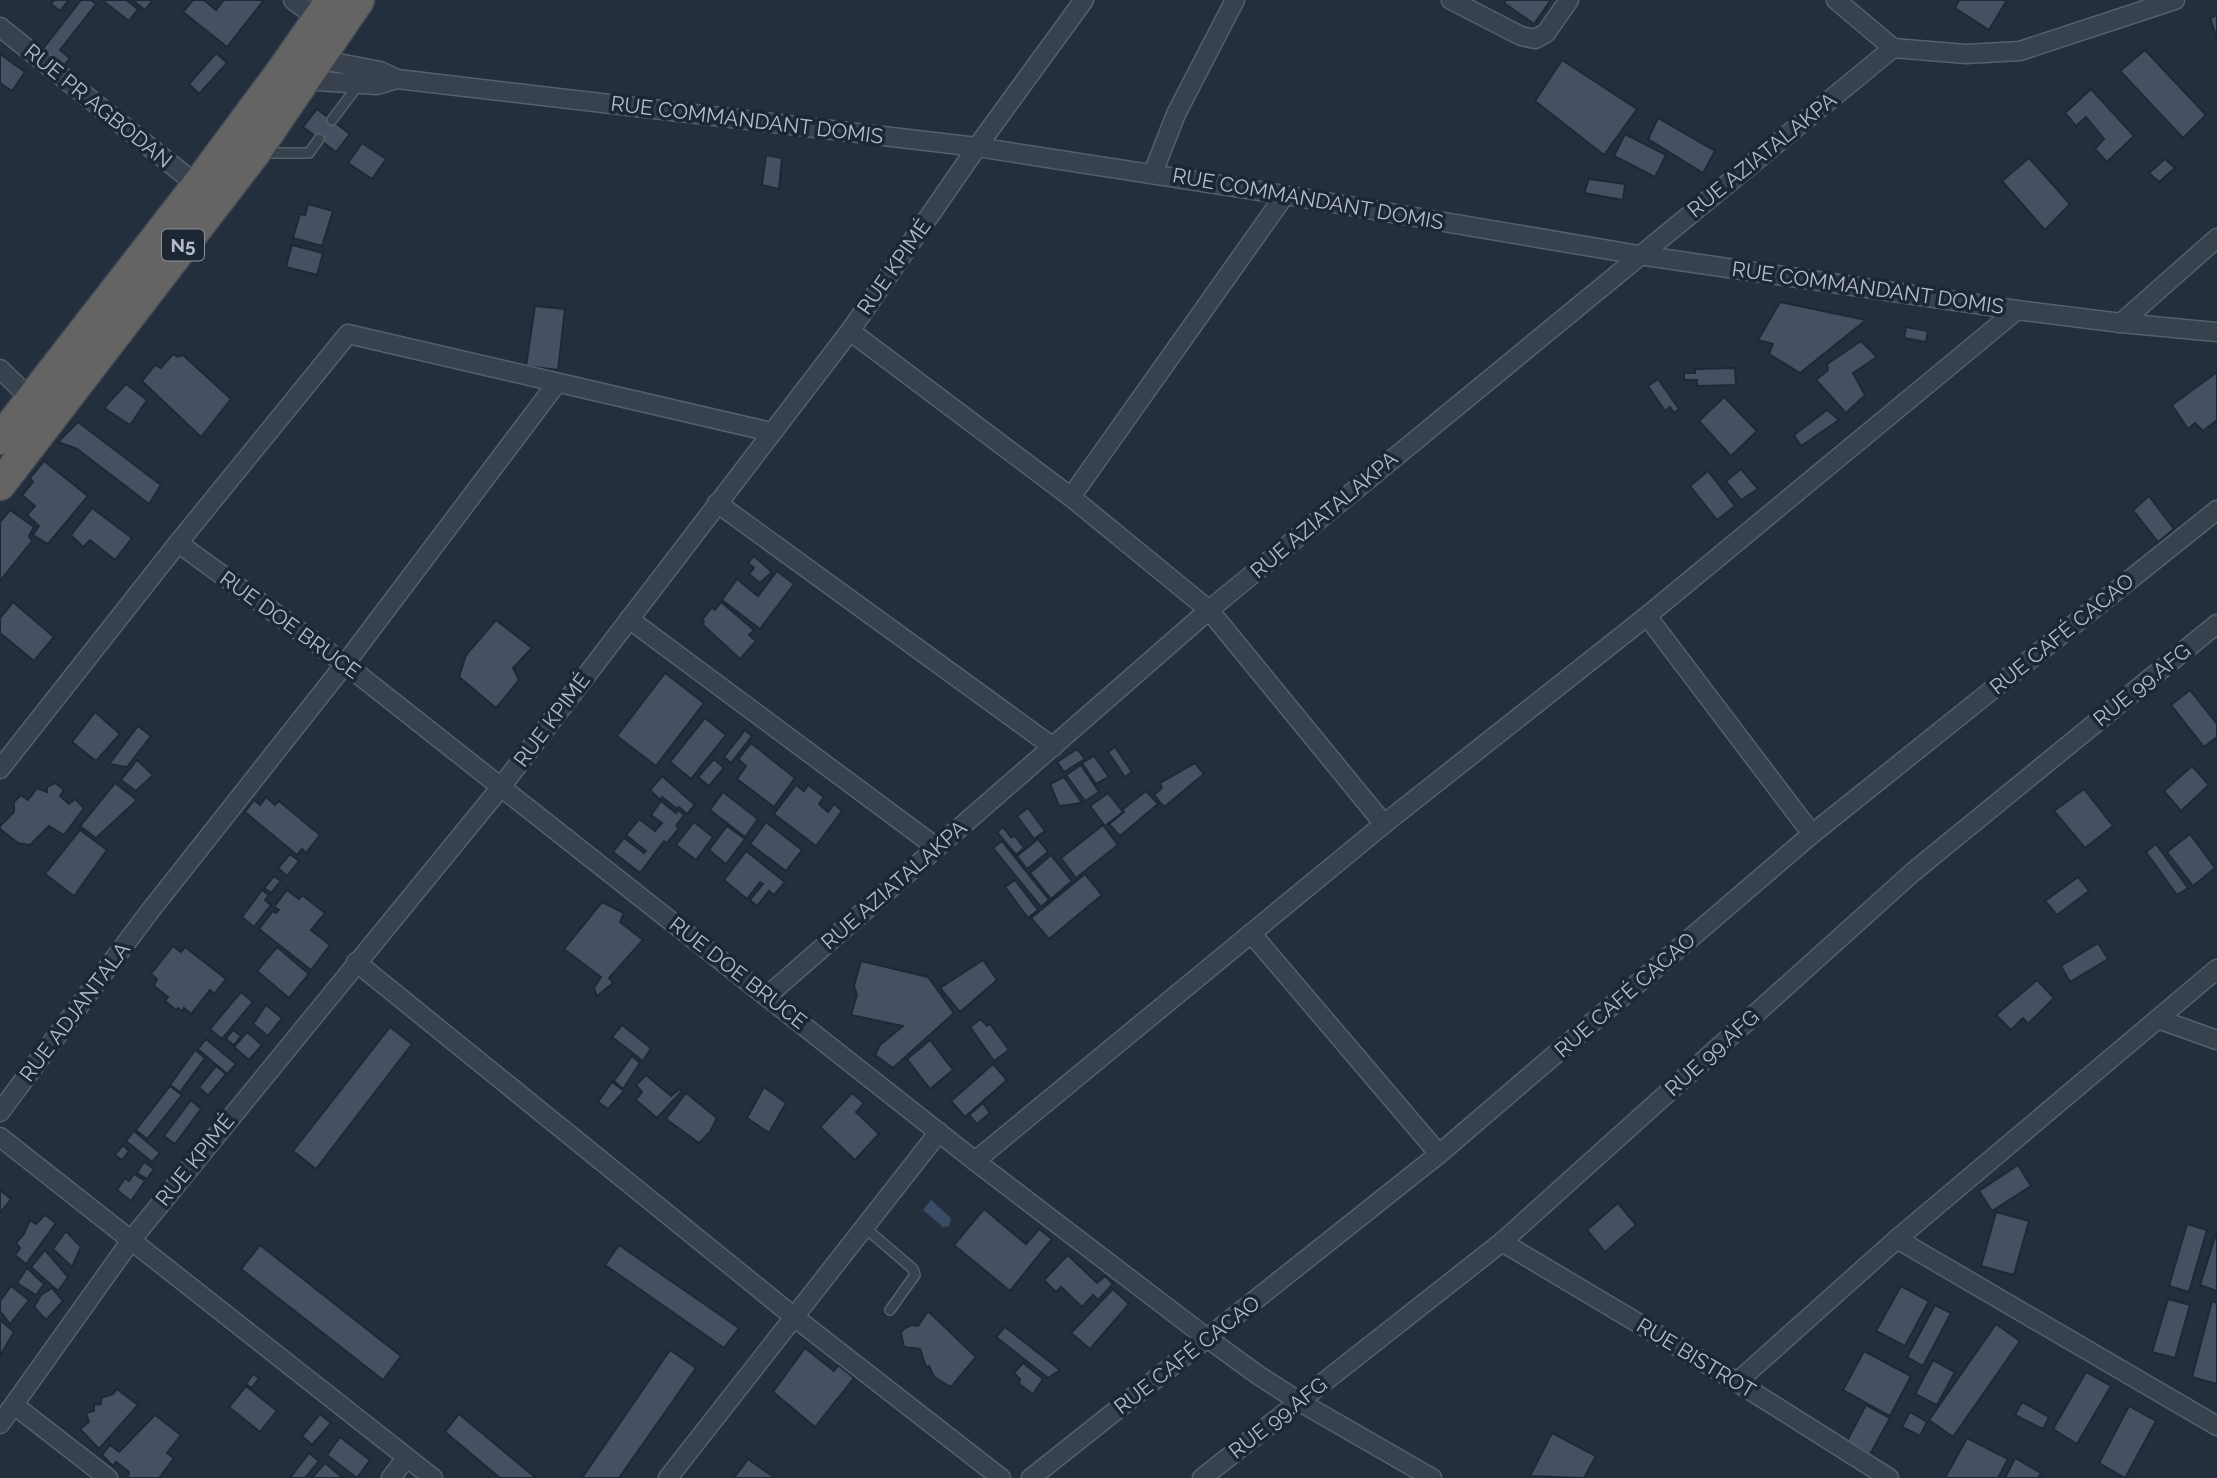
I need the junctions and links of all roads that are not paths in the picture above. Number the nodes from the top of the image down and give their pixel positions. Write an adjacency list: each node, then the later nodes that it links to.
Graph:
1 (293, 0): 9 (street)
2 (359, 0): 12 (highway, N5)
3 (1084, 0): 17 (street, RUE KPIMÉ)
4 (1235, 0): 19 (street)
5 (1451, 0): 6 (street)
6 (1569, 0)
7 (1836, 0): 11 (street)
8 (2175, 0): 11 (street)
9 (324, 9): 12 (highway, N5)
10 (0, 27): 20 (street, RUE PR AGBODAN)
11 (1893, 48): 23 (street, RUE AZIATALAKPA)
12 (300, 64): 13 (street, RUE COMMANDANT DOMIS); 14 (street, RUE COMMANDANT DOMIS); 18 (highway, N5); 20 (highway, N5)
13 (397, 79): 14 (street, RUE COMMANDANT DOMIS); 17 (street, RUE COMMANDANT DOMIS)
14 (359, 84): 15 (lane)
15 (332, 120)
16 (319, 139): 18 (lane)
17 (977, 147): 19 (street, RUE COMMANDANT DOMIS); 26 (street, RUE KPIMÉ)
18 (255, 153): 33 (highway, N5)
19 (1153, 173): 21 (street, RUE COMMANDANT DOMIS)
20 (197, 185): 30 (highway, N5)
21 (1285, 195): 23 (street, RUE COMMANDANT DOMIS); 34 (street)
22 (2217, 238): 25 (street)
23 (1639, 256): 24 (street, RUE COMMANDANT DOMIS); 38 (street, RUE AZIATALAKPA)
24 (2017, 310): 25 (street, RUE COMMANDANT DOMIS); 39 (street)
25 (2121, 323): 27 (street, RUE COMMANDANT DOMIS)
26 (850, 331): 31 (street, RUE KPIMÉ); 34 (street)
27 (2217, 332)
28 (0, 369): 30 (street)
29 (557, 383): 31 (street); 37 (street); 42 (street, RUE ADJANTALA)
30 (31, 399): 32 (highway, N5)
31 (771, 432): 35 (street, RUE KPIMÉ)
32 (0, 439)
33 (0, 485)
34 (1071, 496): 38 (street)
35 (717, 503): 40 (street, RUE KPIMÉ); 43 (street)
36 (2217, 510): 47 (street, RUE CAFÉ CACAO)
37 (178, 543): 42 (street, RUE DOE BRUCE); 44 (street)
38 (1209, 610): 43 (street, RUE AZIATALAKPA); 46 (street)
39 (1647, 615): 46 (street); 47 (street)
40 (629, 619): 45 (street, RUE KPIMÉ); 48 (street)
41 (2217, 624): 63 (street, RUE 99.AFG)
42 (345, 664): 45 (street, RUE DOE BRUCE); 55 (street, RUE ADJANTALA)
43 (1053, 747): 48 (street, RUE AZIATALAKPA)
44 (0, 769)
45 (501, 787): 50 (street, RUE KPIMÉ); 52 (street, RUE DOE BRUCE)
46 (1384, 824): 49 (street)
47 (1812, 834): 58 (street, RUE CAFÉ CACAO)
48 (936, 847): 52 (street, RUE AZIATALAKPA)
49 (1251, 933): 58 (street); 59 (street)
50 (356, 962): 62 (street, RUE KPIMÉ); 65 (street)
51 (2217, 969): 53 (street)
52 (767, 996): 56 (street, RUE DOE BRUCE)
53 (2158, 1019): 54 (street); 61 (street)
54 (2217, 1040)
55 (0, 1112)
56 (939, 1132): 59 (street, RUE DOE BRUCE); 60 (street)
57 (0, 1137): 62 (street)
58 (1439, 1154): 66 (street, RUE CAFÉ CACAO)
59 (975, 1161): 66 (street, RUE DOE BRUCE)
60 (864, 1227): 64 (lane); 65 (street)
61 (1897, 1238): 67 (street); 71 (street)
62 (132, 1239): 69 (street, RUE KPIMÉ); 72 (street)
63 (1502, 1242): 67 (street, RUE BISTROT); 68 (street, RUE 99.AFG)
64 (890, 1310)
65 (793, 1317): 76 (street); 77 (street)
66 (1207, 1338): 68 (street, RUE DOE BRUCE); 78 (street, RUE CAFÉ CACAO)
67 (1737, 1382): 81 (street, RUE BISTROT)
68 (1300, 1402): 79 (street, RUE 99.AFG); 80 (street, RUE DOE BRUCE)
69 (14, 1405): 70 (street, RUE KPIMÉ); 73 (street)
70 (0, 1424)
71 (2217, 1426)
72 (406, 1458): 74 (street); 75 (street)
73 (108, 1478)
74 (391, 1478)
75 (433, 1478)
76 (667, 1478)
77 (1001, 1478)
78 (1031, 1478)
79 (1202, 1478)
80 (1432, 1478)
81 (1889, 1478)

